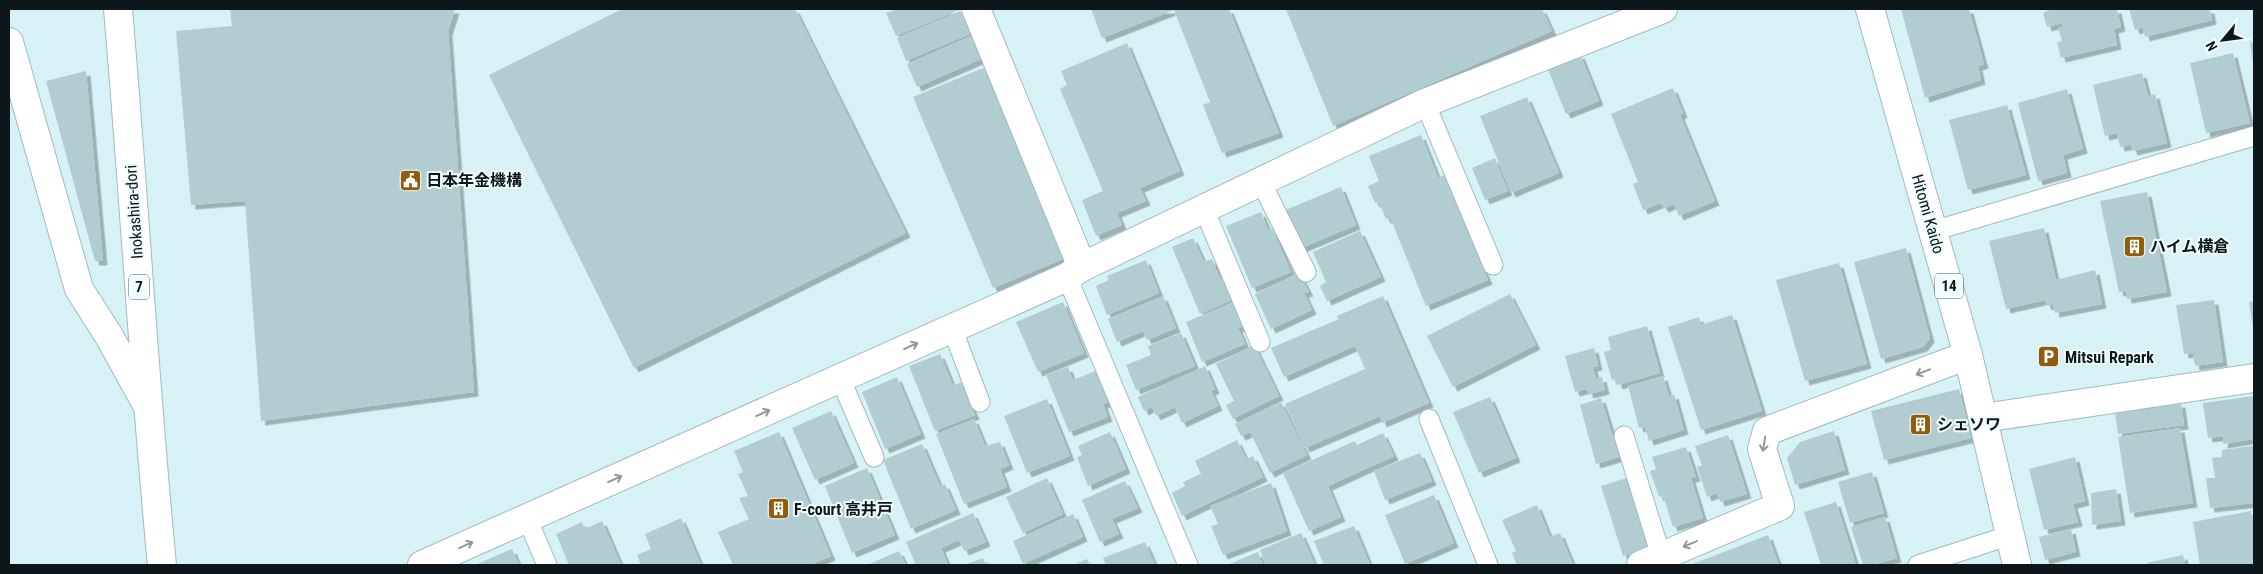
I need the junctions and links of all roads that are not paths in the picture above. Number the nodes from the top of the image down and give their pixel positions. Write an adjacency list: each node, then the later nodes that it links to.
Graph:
1 (118, 9): 20 (street, Inokashira-dori / 7)
2 (976, 9): 12 (street)
3 (1663, 9): 6 (street)
4 (1870, 9): 10 (street, Hitomi Kaido / 14)
5 (9, 42): 20 (street)
6 (1425, 103): 8 (street); 11 (lane)
7 (2254, 136): 10 (lane)
8 (1261, 182): 9 (street); 13 (lane)
9 (1204, 209): 12 (street); 15 (lane)
10 (1933, 231): 16 (street, Hitomi Kaido / 14)
11 (1493, 265)
12 (1075, 272): 14 (street); 31 (lane)
13 (1306, 272)
14 (952, 328): 17 (street, one-way to 14); 19 (lane)
15 (1260, 342)
16 (1968, 355): 21 (street, Hitomi Kaido / 14); 27 (street, one-way to 27)
17 (840, 378): 24 (lane); 25 (street, one-way to 17)
18 (2254, 378): 21 (street)
19 (980, 402)
20 (147, 405): 28 (street, Inokashira-dori / 7)
21 (1983, 418): 26 (street, Hitomi Kaido / 14)
22 (1429, 419): 32 (lane)
23 (1624, 436): 27 (lane)
24 (874, 457)
25 (528, 518): 29 (street, one-way to 25); 30 (lane)
26 (2011, 535): 33 (lane); 34 (street, Hitomi Kaido / 14)
27 (1651, 561)
28 (162, 565)
29 (422, 565)
30 (547, 565)
31 (1188, 565)
32 (1488, 565)
33 (1918, 565)
34 (2018, 565)

